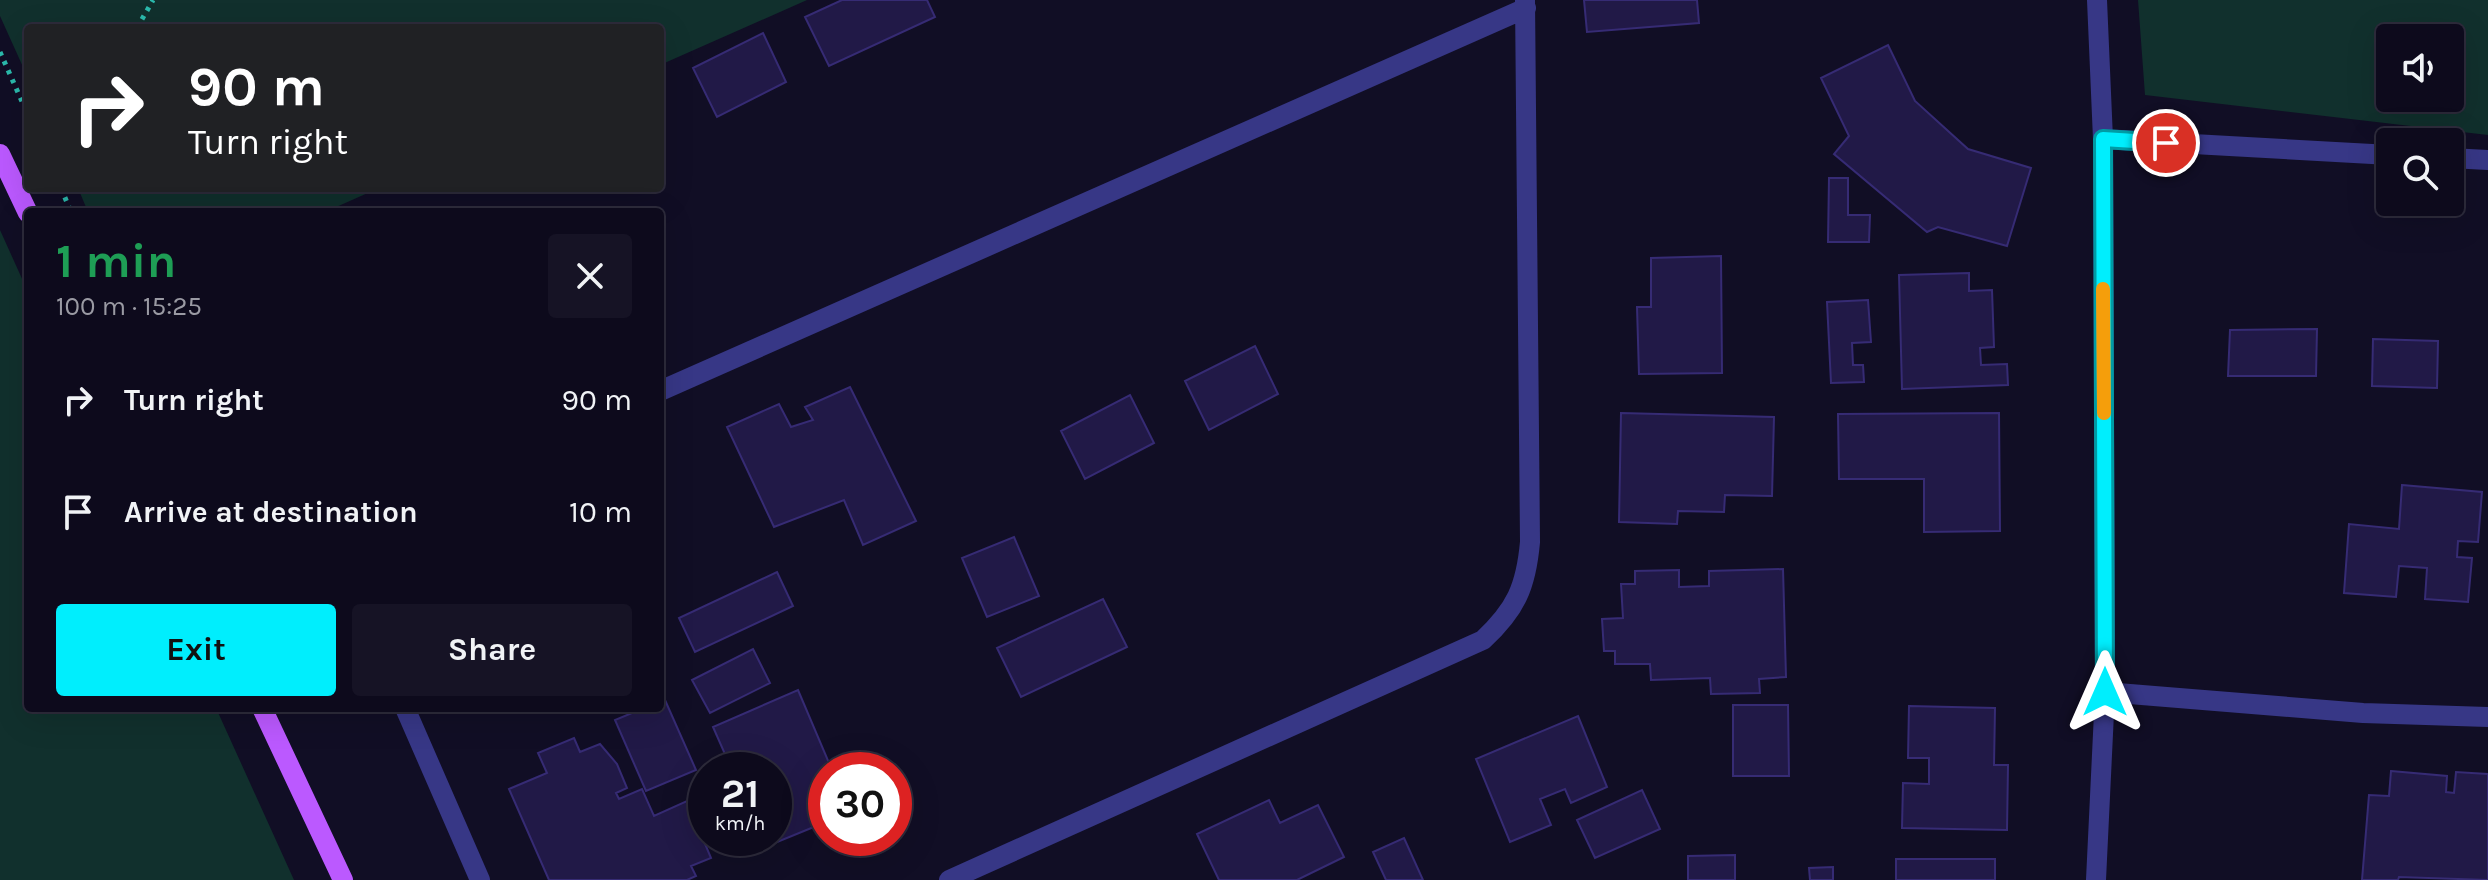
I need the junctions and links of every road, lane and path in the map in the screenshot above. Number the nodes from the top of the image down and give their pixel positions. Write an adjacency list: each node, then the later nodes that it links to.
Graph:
1 (153, 0): 4 (path)
2 (2097, 0): 7 (street)
3 (1526, 4): 13 (street); 20 (street)
4 (139, 24)
5 (0, 52): 6 (path)
6 (24, 106)
7 (2103, 139): 9 (street); 14 (street)
8 (0, 154): 12 (main road)
9 (2376, 154)
10 (2464, 159): 11 (street)
11 (2488, 160)
12 (26, 208)
13 (664, 389)
14 (2105, 692): 17 (street); 21 (street)
15 (264, 712): 18 (main road)
16 (407, 712): 19 (street)
17 (2488, 717)
18 (343, 880)
19 (480, 880)
20 (949, 880)
21 (2096, 880)

